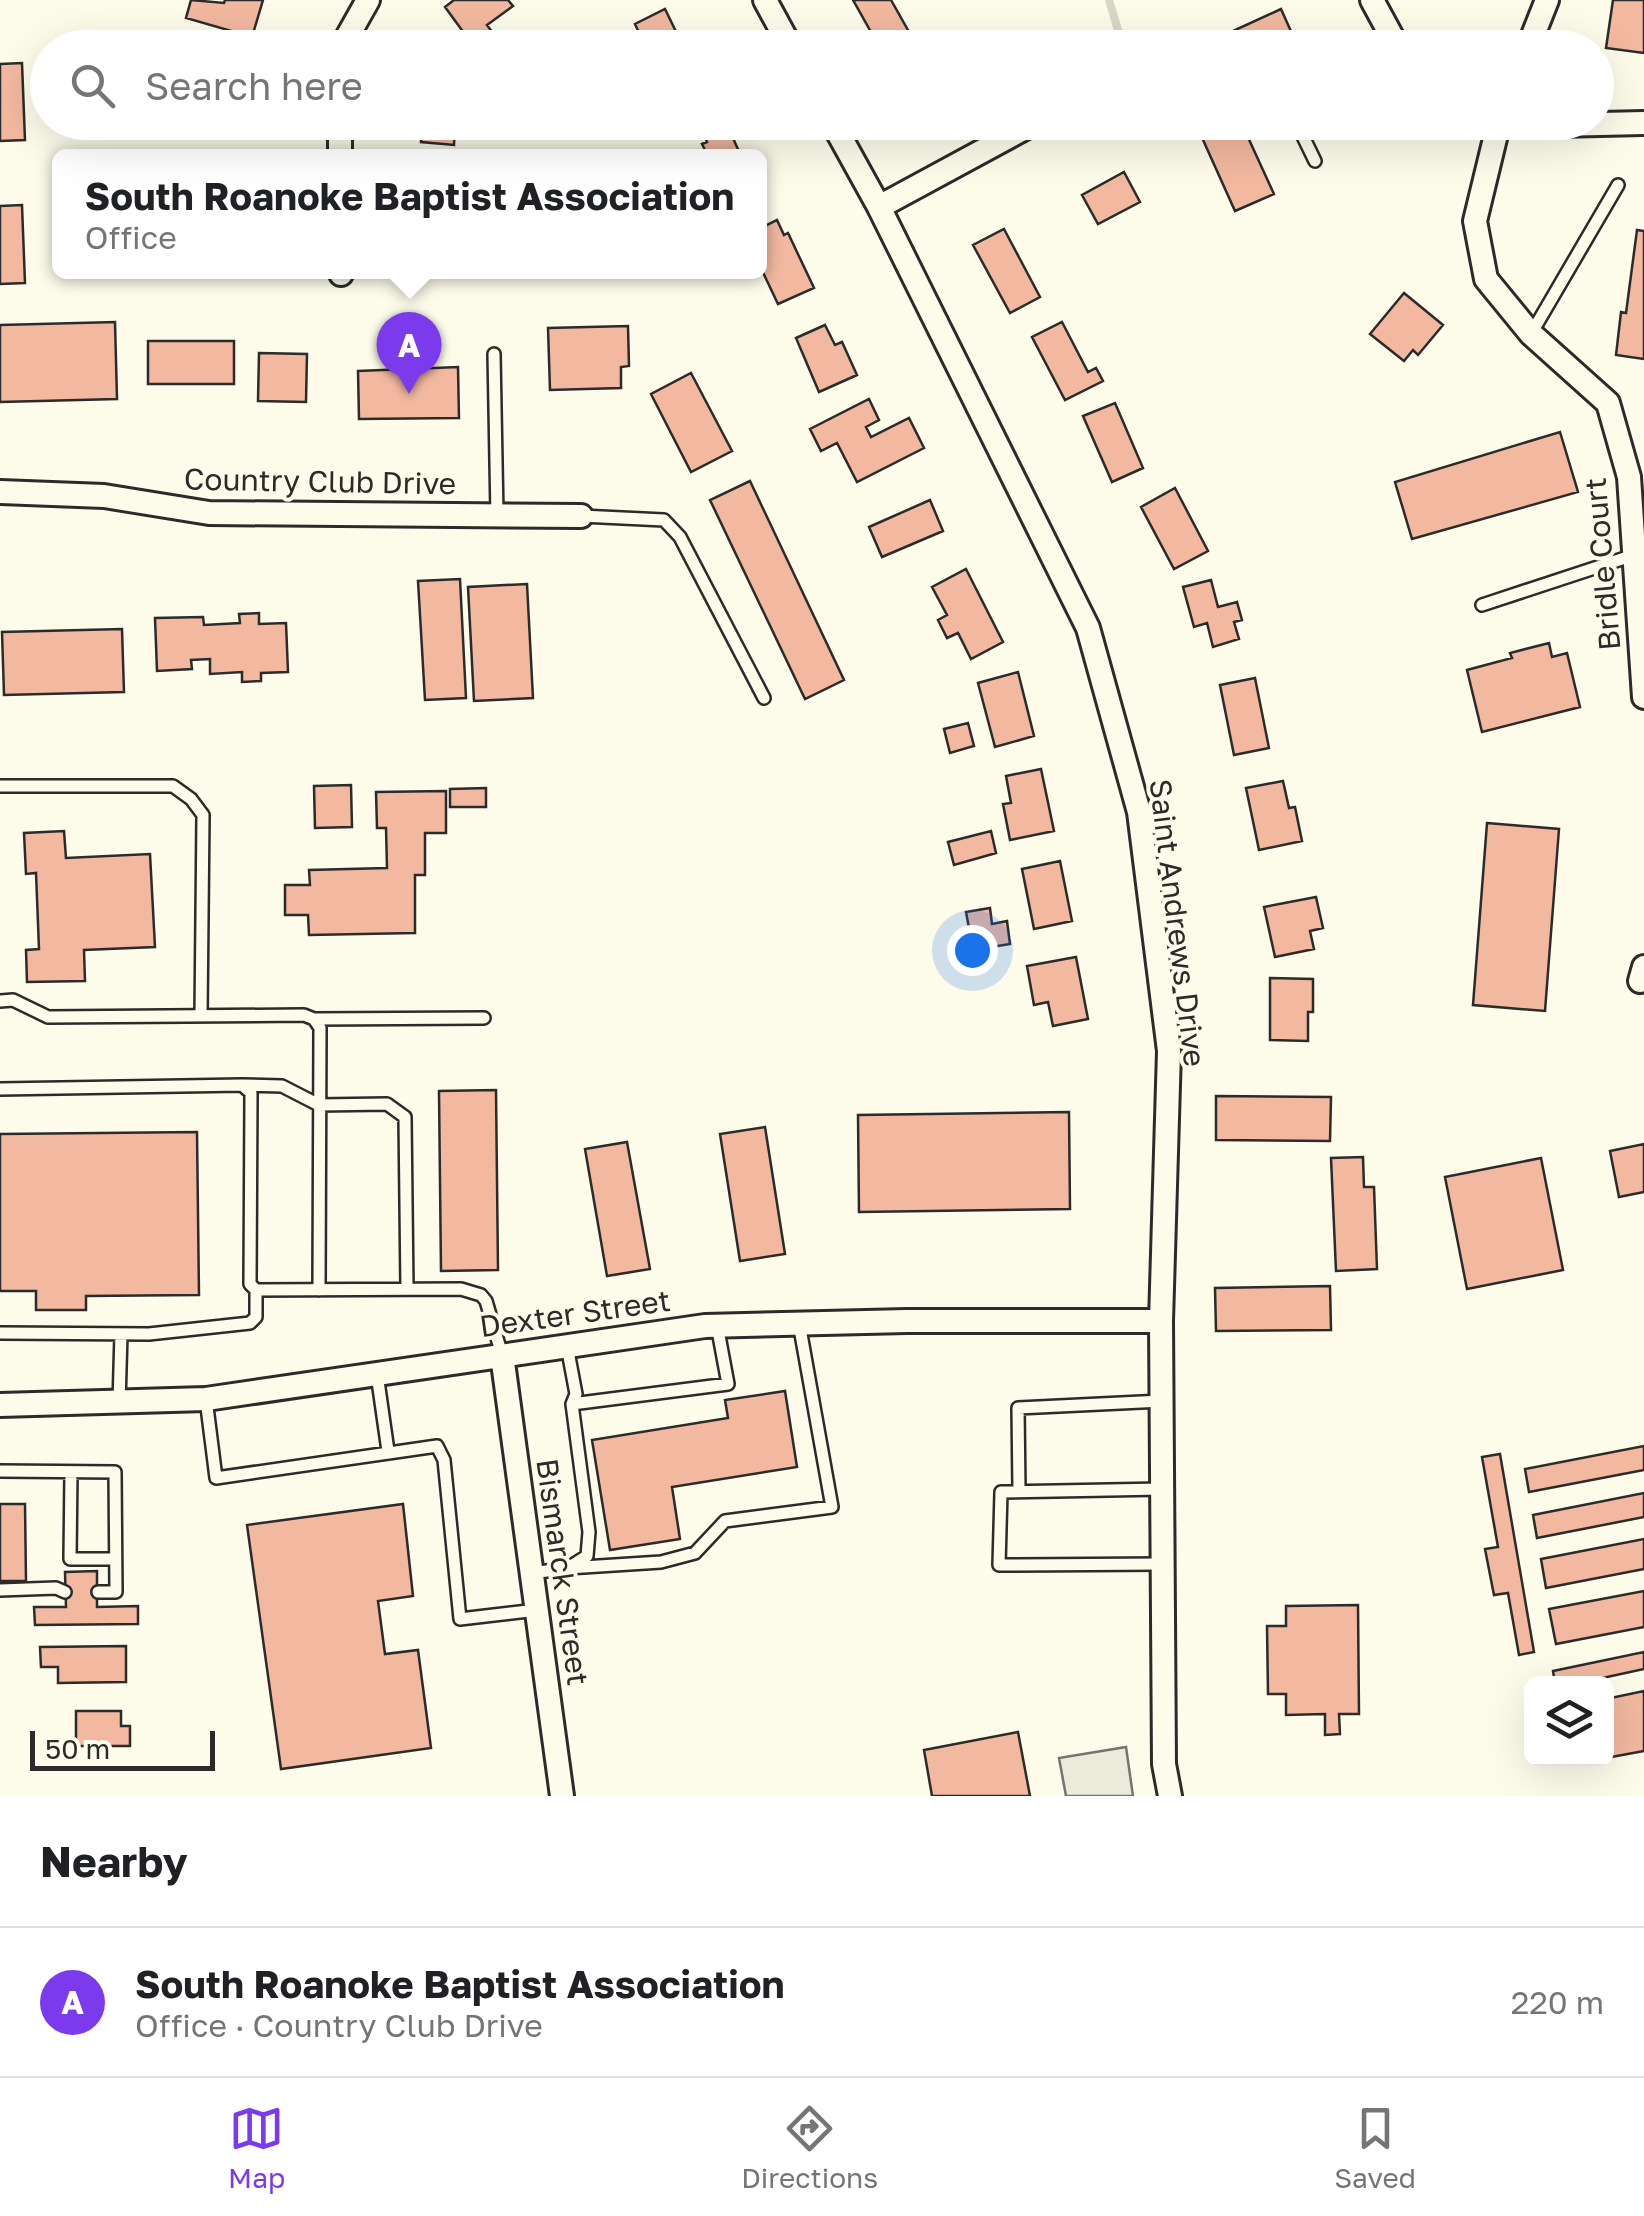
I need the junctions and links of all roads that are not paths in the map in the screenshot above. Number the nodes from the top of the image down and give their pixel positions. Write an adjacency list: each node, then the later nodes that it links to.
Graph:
1 (368, 0): 5 (street)
2 (765, 0): 6 (street)
3 (1372, 0): 7 (street)
4 (1547, 0): 8 (street)
5 (350, 30)
6 (781, 30)
7 (1384, 30)
8 (1535, 30)
9 (1644, 122): 10 (street)
10 (1614, 123)
11 (842, 140): 17 (street, Saint Andrews Drive)
12 (1003, 140): 17 (street)
13 (1305, 140): 15 (lane)
14 (1495, 140): 18 (street, Bridle Court)
15 (1315, 161)
16 (1618, 185): 18 (lane)
17 (880, 207): 38 (street, Saint Andrews Drive)
18 (1531, 334): 23 (street, Bridle Court)
19 (494, 354): 21 (lane)
20 (0, 492): 21 (street, Country Club Drive)
21 (497, 515): 22 (street, Country Club Drive)
22 (581, 516): 26 (lane)
23 (1634, 555): 24 (lane); 25 (street, Bridle Court)
24 (1482, 605)
25 (1644, 697)
26 (764, 698)
27 (0, 786): 29 (lane)
28 (0, 1001): 29 (lane)
29 (201, 1016): 31 (lane)
30 (484, 1018): 31 (lane)
31 (314, 1019): 34 (lane)
32 (242, 1086): 33 (lane); 34 (lane); 36 (lane)
33 (0, 1089)
34 (319, 1105): 35 (lane); 37 (lane)
35 (407, 1289): 37 (lane); 44 (lane)
36 (256, 1290): 37 (lane); 42 (lane)
37 (319, 1290)
38 (1161, 1321): 39 (street, Dexter Street); 47 (street, Saint Andrews Drive)
39 (799, 1323): 40 (street, Dexter Street); 58 (lane)
40 (717, 1325): 43 (street, Dexter Street); 50 (lane)
41 (0, 1333): 42 (lane)
42 (121, 1334): 48 (lane)
43 (567, 1346): 44 (street, Dexter Street); 50 (lane)
44 (502, 1355): 45 (street, Dexter Street); 59 (street, Bismarck Street)
45 (377, 1374): 46 (street, Dexter Street); 51 (lane)
46 (206, 1399): 48 (street, Dexter Street); 51 (lane)
47 (1162, 1401): 54 (street, Saint Andrews Drive); 55 (lane)
48 (119, 1403): 49 (street, Dexter Street)
49 (0, 1404)
50 (572, 1404): 58 (lane)
51 (388, 1451): 63 (lane)
52 (0, 1471): 53 (lane)
53 (71, 1472): 56 (lane); 56 (lane)
54 (1162, 1489): 55 (lane); 57 (street, Saint Andrews Drive)
55 (1019, 1491): 57 (lane)
56 (114, 1559): 62 (lane)
57 (1163, 1564): 65 (street, Saint Andrews Drive)
58 (568, 1568): 59 (lane)
59 (532, 1572): 63 (street, Bismarck Street)
60 (0, 1590): 61 (lane)
61 (65, 1592)
62 (98, 1592)
63 (537, 1610): 64 (street, Bismarck Street)
64 (562, 1796)
65 (1170, 1796)

